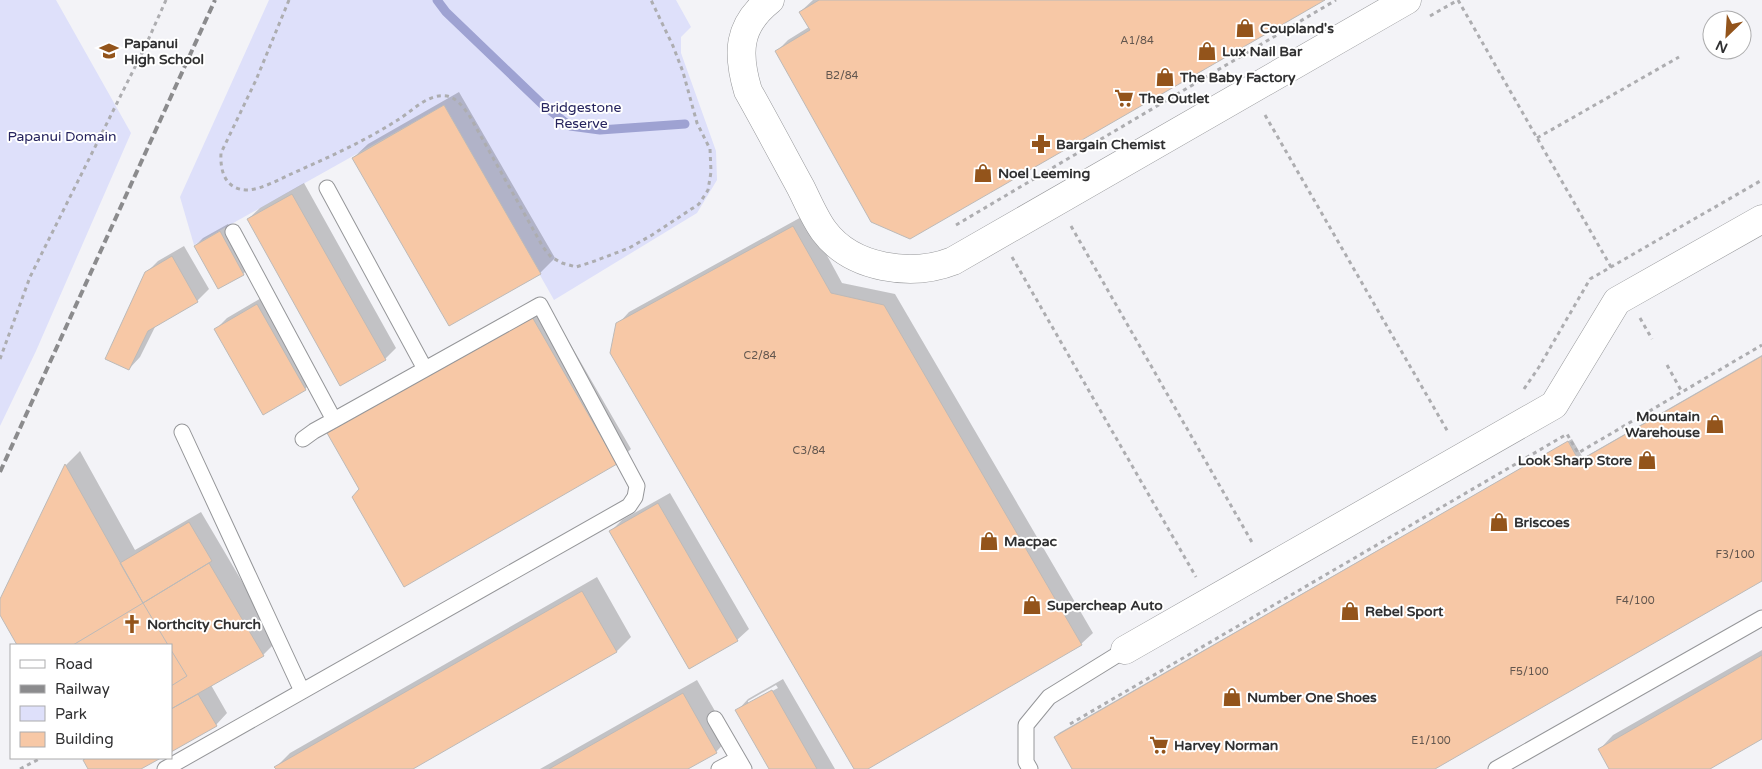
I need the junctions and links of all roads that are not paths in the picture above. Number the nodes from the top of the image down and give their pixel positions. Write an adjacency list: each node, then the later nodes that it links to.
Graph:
1 (770, 0): 2 (street)
2 (1415, 10)
3 (327, 188): 6 (lane)
4 (1762, 219): 11 (street)
5 (233, 232): 7 (lane)
6 (424, 369): 7 (lane); 12 (lane)
7 (334, 420): 9 (lane)
8 (182, 432): 12 (lane)
9 (303, 439)
10 (1762, 618): 18 (lane)
11 (1125, 650): 17 (lane)
12 (302, 690): 15 (lane)
13 (715, 719): 14 (lane)
14 (741, 764): 16 (lane)
15 (166, 769)
16 (719, 769)
17 (1030, 769)
18 (1496, 769)

